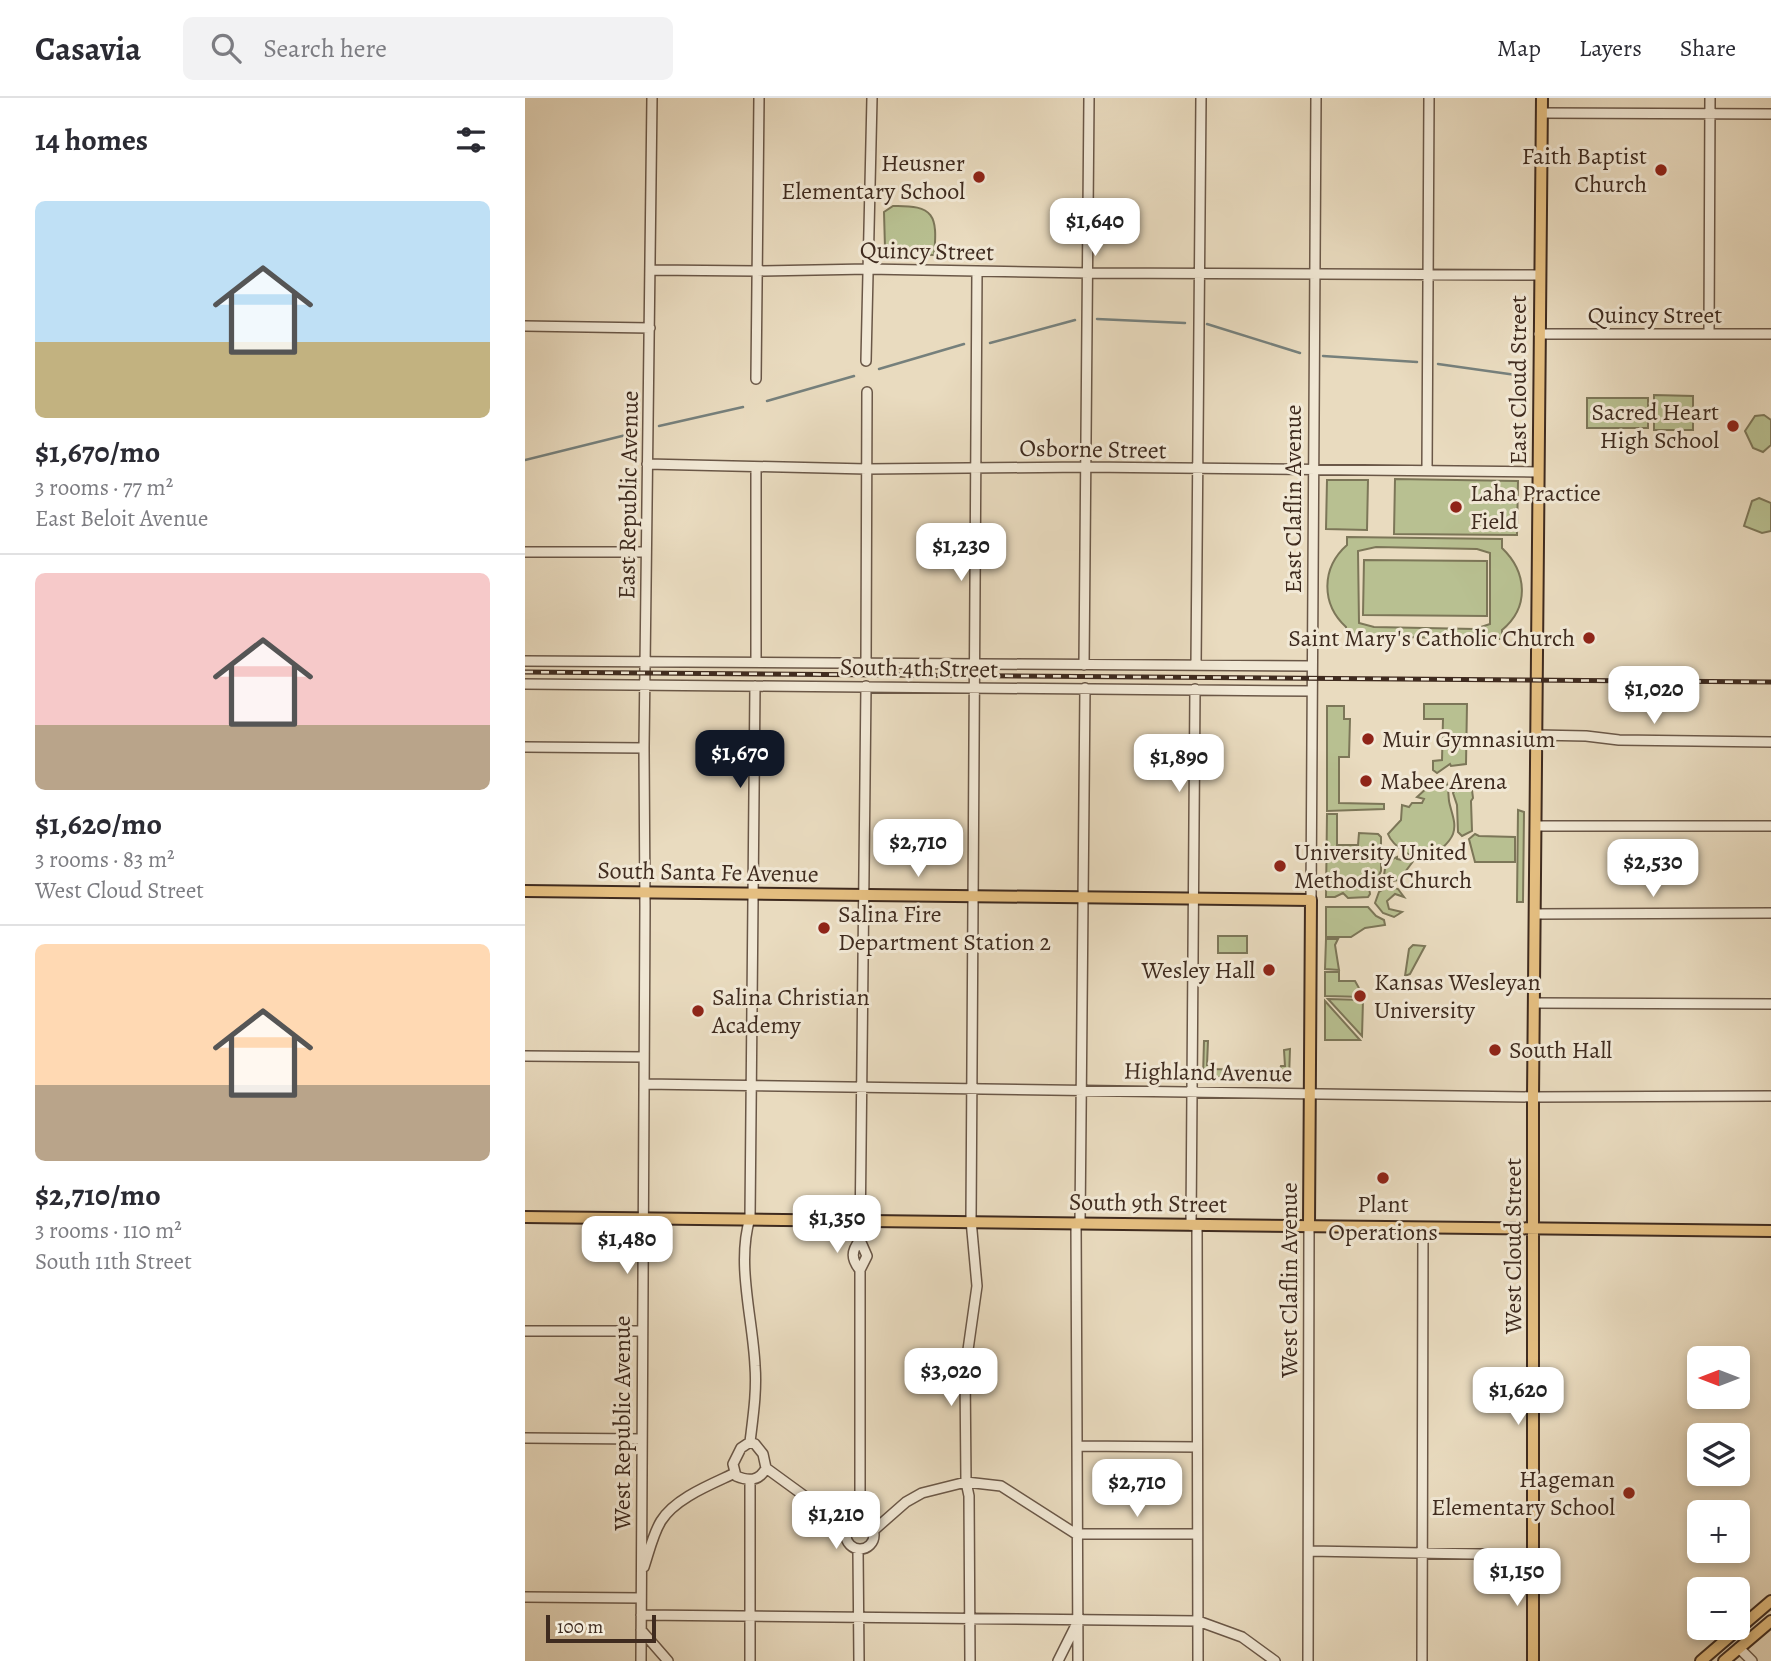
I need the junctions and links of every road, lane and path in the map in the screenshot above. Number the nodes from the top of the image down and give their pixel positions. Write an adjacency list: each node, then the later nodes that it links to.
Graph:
1 (652, 98): 14 (street, East Republic Avenue)
2 (759, 98): 15 (street)
3 (872, 98): 13 (street)
4 (1089, 98): 17 (street)
5 (1201, 98): 18 (street)
6 (1316, 98): 19 (street, East Claflin Avenue)
7 (1430, 98): 21 (street)
8 (1542, 98): 10 (main road, East Cloud Street)
9 (1710, 98): 12 (street)
10 (1542, 113): 12 (street); 20 (main road, East Cloud Street)
11 (1771, 114): 12 (street)
12 (1710, 115): 25 (street)
13 (868, 269): 15 (street, Quincy Street); 16 (street, Quincy Street); 27 (street)
14 (651, 270): 15 (street, Quincy Street); 23 (street, East Republic Avenue)
15 (757, 271): 28 (street)
16 (977, 271): 17 (street, Quincy Street); 32 (street)
17 (1089, 273): 18 (street, Quincy Street); 33 (street)
18 (1199, 274): 19 (street, Quincy Street); 35 (street)
19 (1314, 275): 21 (street, Quincy Street); 36 (street, East Claflin Avenue)
20 (1539, 275): 21 (street, Quincy Street); 24 (main road, East Cloud Street)
21 (1428, 276): 37 (street)
22 (525, 326): 23 (street)
23 (650, 328): 30 (street, East Republic Avenue)
24 (1539, 334): 25 (street, Quincy Street); 38 (main road, East Cloud Street)
25 (1709, 334): 26 (street, Quincy Street)
26 (1771, 334)
27 (866, 361)
28 (756, 379)
29 (867, 392): 34 (street)
30 (647, 464): 31 (street, Osborne Street); 40 (street, East Republic Avenue)
31 (756, 467): 34 (street, Osborne Street); 43 (street)
32 (977, 467): 33 (street, Osborne Street); 34 (street, Osborne Street); 45 (street)
33 (1086, 467): 35 (street, Osborne Street); 46 (street)
34 (867, 469): 44 (street)
35 (1197, 470): 36 (street, Osborne Street); 47 (street)
36 (1313, 470): 37 (street, Osborne Street); 48 (street, East Claflin Avenue)
37 (1427, 470): 38 (street, Osborne Street)
38 (1538, 472): 57 (main road, East Cloud Street)
39 (525, 552): 40 (street)
40 (645, 552): 42 (street, East Republic Avenue)
41 (525, 661): 42 (street, South 4th Street)
42 (644, 661): 43 (street, South 4th Street); 50 (street, East Republic Avenue)
43 (756, 662): 44 (street, South 4th Street)
44 (866, 663): 45 (street, South 4th Street)
45 (975, 663): 46 (street, South 4th Street); 53 (street)
46 (1084, 665): 47 (street, South 4th Street)
47 (1196, 665): 48 (street, South 4th Street)
48 (1312, 666): 56 (street, East Claflin Avenue)
49 (525, 684): 50 (street, South 4th Street)
50 (644, 686): 51 (street, South 4th Street); 60 (street, East Republic Avenue)
51 (755, 686): 52 (street, South 4th Street); 65 (street)
52 (866, 686): 53 (street, South 4th Street); 66 (street)
53 (975, 688): 54 (street, South 4th Street); 67 (street)
54 (1084, 688): 55 (street, South 4th Street); 68 (street)
55 (1195, 689): 56 (street, South 4th Street); 69 (street)
56 (1312, 691): 70 (street, East Claflin Avenue)
57 (1537, 735): 58 (street); 61 (main road, East Cloud Street)
58 (1771, 742)
59 (525, 747): 60 (street)
60 (643, 748): 64 (street, East Republic Avenue)
61 (1536, 826): 62 (street); 72 (main road, East Cloud Street)
62 (1771, 827)
63 (525, 891): 64 (main road, South Santa Fe Avenue)
64 (645, 892): 65 (main road, South Santa Fe Avenue); 76 (street, West Republic Avenue)
65 (754, 893): 66 (main road, South Santa Fe Avenue); 78 (street)
66 (864, 894): 67 (main road, South Santa Fe Avenue); 79 (street)
67 (974, 895): 68 (main road, South Santa Fe Avenue); 80 (street)
68 (1084, 897): 69 (main road, South Santa Fe Avenue); 81 (street)
69 (1193, 899): 70 (main road, South Santa Fe Avenue); 82 (street)
70 (1311, 900): 83 (main road, West Claflin Avenue)
71 (1771, 913): 72 (street)
72 (1535, 914): 73 (main road, West Cloud Street)
73 (1534, 1003): 74 (street); 85 (main road, West Cloud Street)
74 (1771, 1004)
75 (525, 1056): 76 (street)
76 (644, 1057): 77 (street, West Republic Avenue)
77 (644, 1084): 78 (street, Highland Avenue); 87 (street, West Republic Avenue)
78 (753, 1085): 79 (street, Highland Avenue); 88 (street)
79 (862, 1086): 80 (street, Highland Avenue); 89 (street)
80 (973, 1088): 81 (street, Highland Avenue); 90 (street)
81 (1081, 1090): 82 (street, Highland Avenue); 91 (street)
82 (1192, 1091): 83 (street, Highland Avenue); 92 (street)
83 (1311, 1093): 85 (street, Highland Avenue); 93 (main road, West Claflin Avenue)
84 (1771, 1096): 85 (street, Highland Avenue)
85 (1533, 1097): 95 (main road, West Cloud Street)
86 (525, 1217): 87 (main road, South 9th Street)
87 (642, 1218): 88 (main road, South 9th Street); 100 (street, West Republic Avenue)
88 (750, 1218): 89 (main road, South 9th Street); 103 (street)
89 (860, 1219): 90 (main road, South 9th Street); 97 (street)
90 (971, 1220): 91 (main road, South 9th Street); 109 (street)
91 (1078, 1223): 92 (main road, South 9th Street); 104 (street)
92 (1194, 1226): 93 (main road, South 9th Street); 105 (street)
93 (1309, 1226): 94 (main road, South 9th Street); 118 (street, West Claflin Avenue)
94 (1423, 1228): 95 (main road, South 9th Street); 119 (street)
95 (1534, 1229): 96 (main road, South 9th Street); 120 (main road, West Cloud Street)
96 (1771, 1231)
97 (860, 1240): 98 (street); 98 (street)
98 (860, 1270): 112 (street)
99 (525, 1331): 100 (street)
100 (642, 1331): 102 (street, West Republic Avenue)
101 (525, 1438): 102 (street)
102 (641, 1439): 110 (street, West Republic Avenue)
103 (750, 1442): 106 (street); 107 (street)
104 (1077, 1446): 105 (street); 115 (street)
105 (1197, 1447): 116 (street)
106 (766, 1468): 108 (street); 113 (street)
107 (735, 1473): 108 (street); 111 (street)
108 (750, 1480): 126 (street)
109 (966, 1482): 114 (street); 115 (street); 128 (street)
110 (641, 1519): 111 (street); 121 (street, West Republic Avenue)
111 (662, 1520): 121 (street)
112 (860, 1520): 113 (street); 114 (street)
113 (848, 1527): 117 (street)
114 (873, 1531): 117 (street)
115 (1076, 1534): 116 (street); 129 (street)
116 (1197, 1534): 130 (street)
117 (858, 1551): 127 (street)
118 (1309, 1551): 119 (street); 143 (street, West Claflin Avenue)
119 (1421, 1554): 120 (street); 144 (street)
120 (1533, 1555): 145 (main road, West Cloud Street)
121 (641, 1574): 123 (street, West Republic Avenue)
122 (525, 1597): 123 (street)
123 (641, 1598): 125 (street, West Republic Avenue)
124 (1771, 1601): 146 (main road)
125 (641, 1615): 126 (street); 132 (street, West Republic Avenue)
126 (750, 1615): 127 (street); 136 (street)
127 (859, 1617): 128 (street); 137 (street)
128 (970, 1618): 129 (street); 138 (street)
129 (1078, 1620): 130 (street); 139 (street); 140 (street)
130 (1198, 1621): 141 (street); 142 (street)
131 (1771, 1621): 133 (main road)
132 (641, 1630): 134 (street, West Republic Avenue); 135 (street)
133 (1739, 1648): 147 (main road); 148 (street)
134 (641, 1661)
135 (668, 1661)
136 (750, 1661)
137 (859, 1661)
138 (970, 1661)
139 (1058, 1661)
140 (1078, 1661)
141 (1198, 1661)
142 (1275, 1661)
143 (1308, 1661)
144 (1422, 1661)
145 (1533, 1661)
146 (1701, 1661)
147 (1724, 1661)
148 (1752, 1661)

